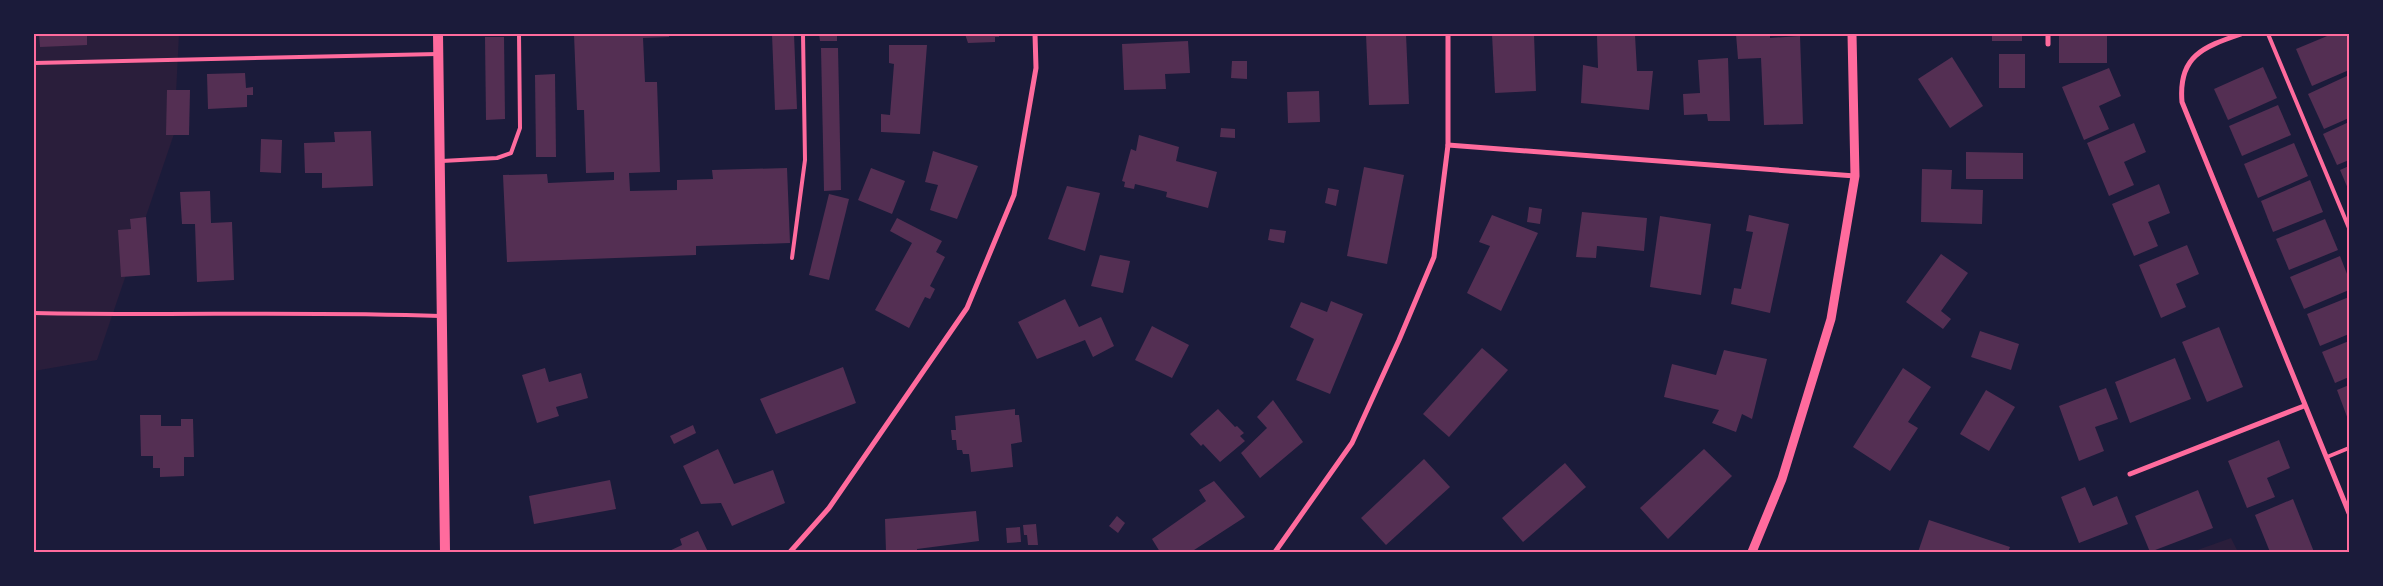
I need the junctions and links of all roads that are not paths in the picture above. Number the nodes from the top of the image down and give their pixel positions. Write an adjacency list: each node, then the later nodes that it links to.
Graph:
1 (438, 34): 11 (main road)
2 (519, 34): 14 (lane)
3 (803, 34): 17 (lane)
4 (1035, 34): 26 (street)
5 (1448, 34): 13 (street)
6 (1852, 34): 15 (street)
7 (2048, 34): 10 (street)
8 (2241, 34): 20 (street)
9 (2268, 34): 16 (lane)
10 (2048, 44)
11 (438, 54): 12 (lane); 14 (main road)
12 (34, 63)
13 (1448, 145): 15 (street); 27 (street)
14 (440, 162): 19 (main road)
15 (1855, 176): 28 (street)
16 (2349, 228)
17 (792, 258)
18 (34, 313): 19 (lane)
19 (442, 316): 25 (main road)
20 (2304, 406): 22 (street); 23 (street)
21 (2349, 448): 22 (lane)
22 (2327, 457): 24 (street)
23 (2130, 474)
24 (2349, 513)
25 (445, 552)
26 (790, 552)
27 (1275, 552)
28 (1752, 552)

